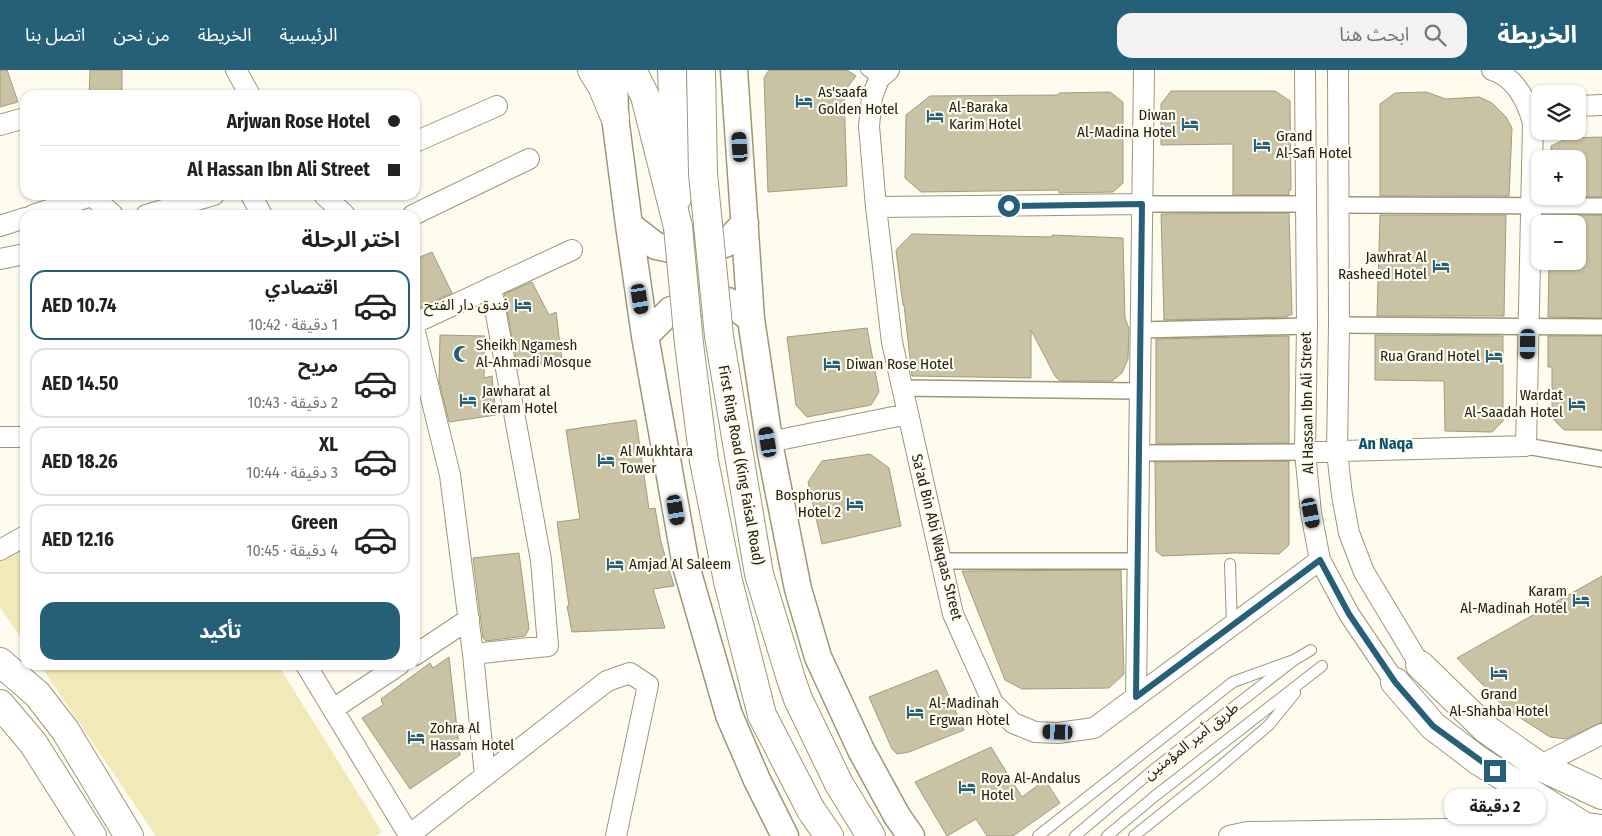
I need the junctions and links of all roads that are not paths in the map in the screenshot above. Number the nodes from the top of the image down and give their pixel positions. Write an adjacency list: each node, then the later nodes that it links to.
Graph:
1 (236, 70): 13 (street)
2 (592, 70): 18 (main road)
3 (614, 70): 18 (street)
4 (632, 70): 42 (main road)
5 (672, 70): 42 (main road, First Ring Road (King Faisal Road))
6 (701, 70): 101 (main road, First Ring Road (King Faisal Road), bridge)
7 (734, 70): 39 (street)
8 (1144, 70): 27 (street)
9 (1305, 70): 28 (street, Al Hassan Ibn Ali Street)
10 (1338, 70): 29 (street, Al Hassan Ibn Ali Street)
11 (1492, 70): 14 (street)
12 (878, 73): 32 (street, Sa'ad Bin Abi Waqaas Street)
13 (247, 90)
14 (1531, 103)
15 (497, 106): 21 (street)
16 (1586, 106): 17 (street)
17 (1602, 106)
18 (615, 117): 40 (street)
19 (20, 119): 20 (street)
20 (0, 125)
21 (420, 140)
22 (529, 159): 37 (street)
23 (79, 200): 33 (street)
24 (96, 200): 34 (street)
25 (329, 200): 36 (street)
26 (204, 203): 35 (street)
27 (1142, 204): 28 (street); 32 (street); 53 (street)
28 (1306, 204): 50 (street, Al Hassan Ibn Ali Street)
29 (1339, 205): 30 (street); 49 (street, Al Hassan Ibn Ali Street)
30 (1531, 205): 31 (street); 51 (street)
31 (1602, 206)
32 (876, 207): 56 (street, Sa'ad Bin Abi Waqaas Street)
33 (50, 210)
34 (107, 210)
35 (170, 210)
36 (340, 210)
37 (420, 212)
38 (20, 220): 41 (street)
39 (745, 223): 40 (street); 47 (street)
40 (629, 225): 54 (street)
41 (0, 226)
42 (678, 227): 100 (main road, First Ring Road (King Faisal Road), bridge)
43 (572, 250): 46 (street)
44 (20, 255): 45 (street)
45 (0, 259)
46 (491, 287): 48 (street); 78 (street)
47 (751, 319): 54 (street); 62 (street)
48 (420, 321)
49 (1339, 325): 51 (street); 65 (street, Al Hassan Ibn Ali Street)
50 (1306, 326): 53 (street); 64 (street, Al Hassan Ibn Ali Street)
51 (1528, 326): 52 (street); 63 (street)
52 (1602, 327)
53 (1140, 330): 57 (street)
54 (645, 336): 99 (street)
55 (420, 380): 58 (street)
56 (902, 388): 57 (street); 59 (street, Sa'ad Bin Abi Waqaas Street)
57 (1140, 391): 66 (street)
58 (422, 399): 74 (street)
59 (908, 414): 62 (street, First Ring Road (King Faisal Road)); 71 (street, Sa'ad Bin Abi Waqaas Street)
60 (0, 437): 61 (street)
61 (20, 437)
62 (768, 442): 102 (street)
63 (1526, 446): 65 (street); 67 (street)
64 (1305, 452): 65 (street); 66 (street); 70 (street, Al Hassan Ibn Ali Street)
65 (1337, 452): 81 (street, Al Hassan Ibn Ali Street)
66 (1139, 453): 72 (street)
67 (1602, 459)
68 (20, 539): 69 (street)
69 (0, 550)
70 (1320, 560): 75 (street, Sa'ad Bin Abi Waqaas Street); 86 (street, Al Hassan Ibn Ali Street)
71 (940, 561): 72 (street); 87 (street, Sa'ad Bin Abi Waqaas Street)
72 (1137, 561): 87 (street)
73 (1230, 564): 75 (lane)
74 (469, 619): 77 (street); 78 (street)
75 (1232, 625): 87 (street, Sa'ad Bin Abi Waqaas Street)
76 (1311, 650): 79 (lane, طريق أمير المؤمنين)
77 (420, 652)
78 (474, 654): 92 (street)
79 (1294, 660): 103 (lane); 104 (lane, طريق أمير المؤمنين)
80 (1, 662): 96 (main road)
81 (1420, 665): 91 (main road, Al Hassan Ibn Ali Street)
82 (1322, 666): 85 (lane)
83 (309, 670): 89 (street)
84 (392, 670): 89 (street)
85 (1308, 678): 105 (lane); 106 (lane)
86 (1395, 682): 94 (main road, Al Hassan Ibn Ali Street)
87 (1136, 697)
88 (0, 704): 95 (main road)
89 (333, 709): 97 (street)
90 (1602, 734): 91 (street)
91 (1539, 766): 93 (main road, Al Hassan Ibn Ali Street)
92 (485, 776): 97 (street); 98 (street)
93 (1602, 795)
94 (1591, 831): 107 (street)
95 (92, 836)
96 (129, 836)
97 (408, 836)
98 (616, 836)
99 (785, 836)
100 (829, 836)
101 (871, 836)
102 (911, 836)
103 (1038, 836)
104 (1075, 836)
105 (1107, 836)
106 (1134, 836)
107 (1229, 836)

